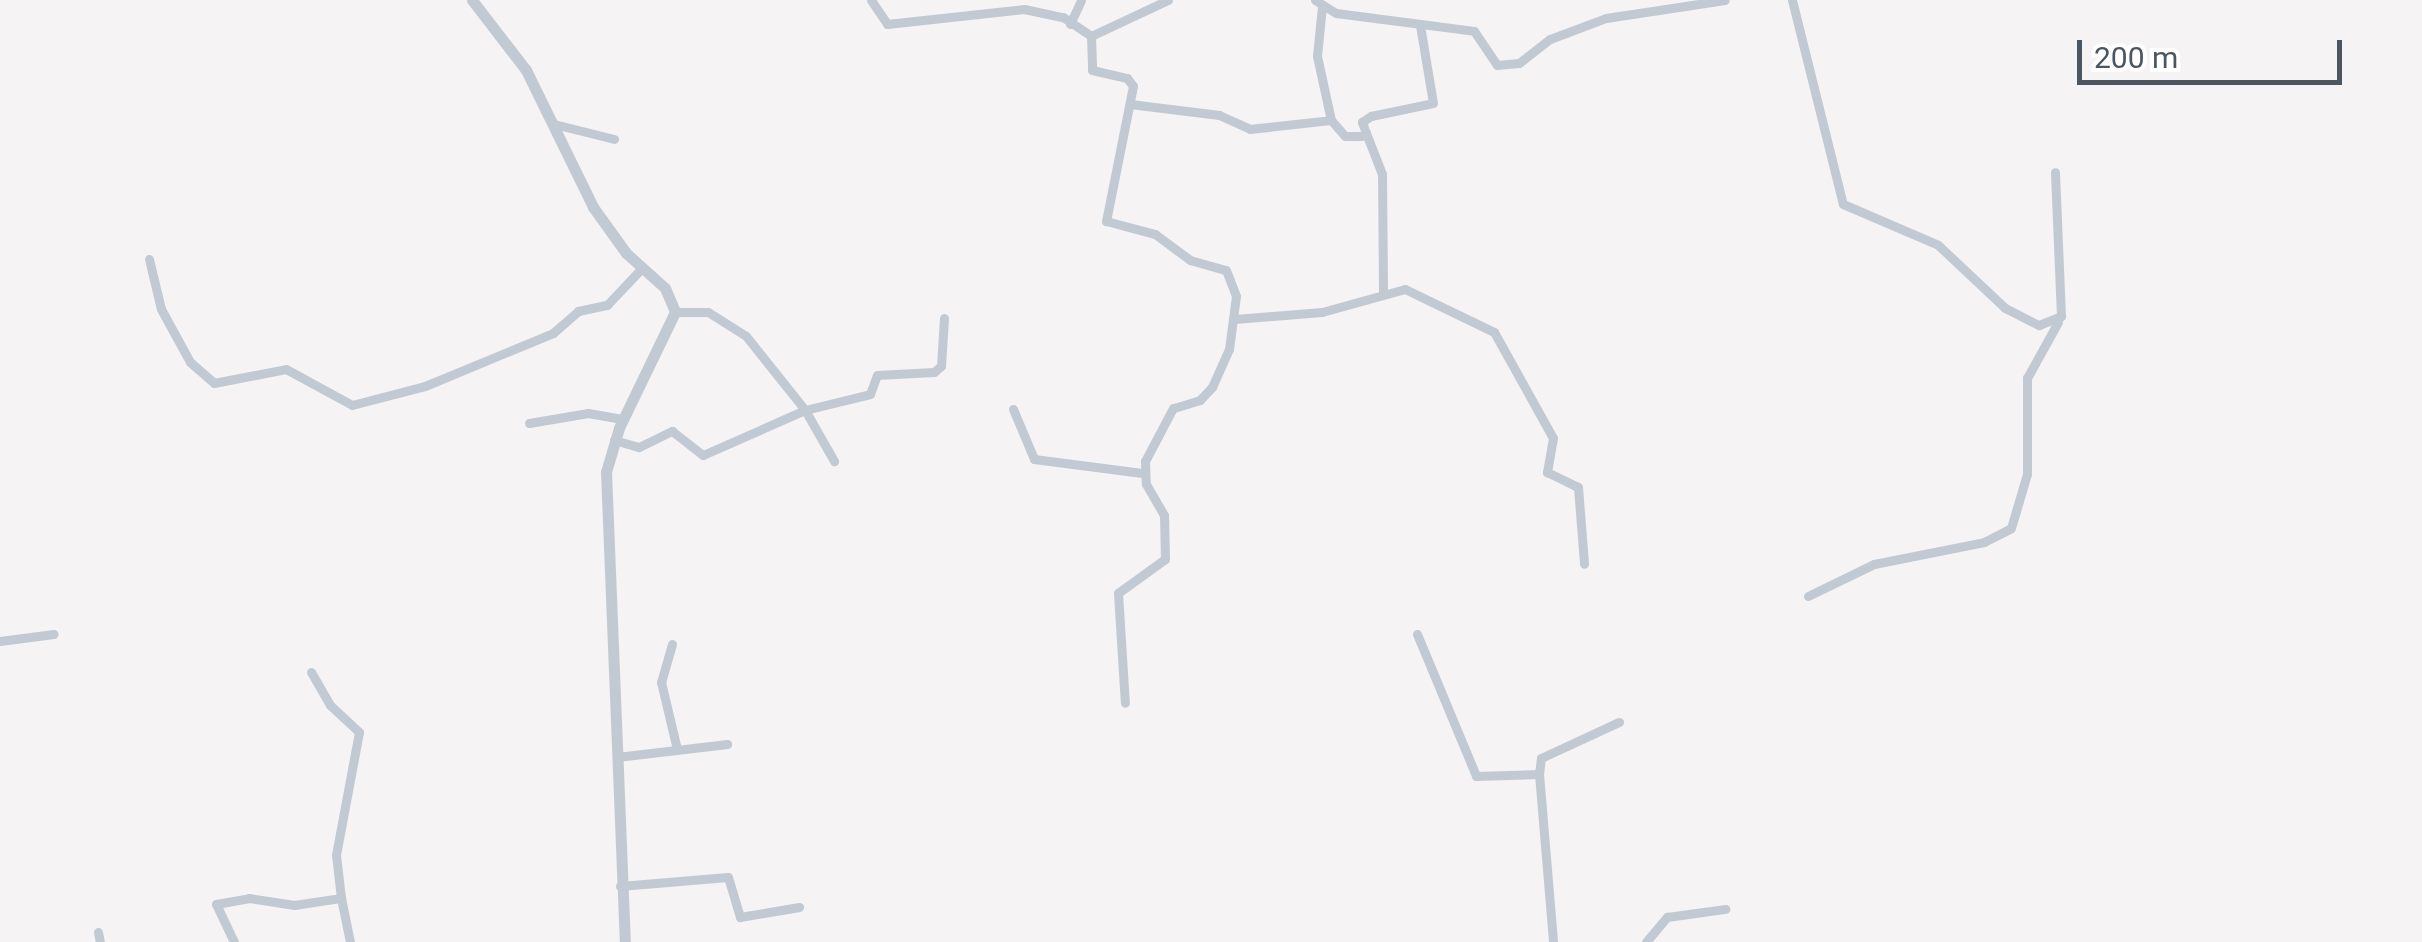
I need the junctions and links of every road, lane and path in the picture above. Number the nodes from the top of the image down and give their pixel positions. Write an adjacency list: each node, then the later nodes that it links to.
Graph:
1 (472, 0): 13 (street)
2 (871, 0): 8 (street)
3 (1081, 0): 8 (street)
4 (1168, 0): 10 (street)
5 (1725, 0): 9 (street)
6 (1792, 0): 23 (street)
7 (1318, 3): 9 (street); 12 (street)
8 (1070, 24): 10 (street)
9 (1420, 25): 14 (street)
10 (1092, 36): 11 (street)
11 (1130, 104): 12 (street); 22 (street)
12 (1331, 120): 14 (street)
13 (554, 124): 15 (street); 18 (street)
14 (1366, 134): 19 (street)
15 (614, 139)
16 (2055, 172): 23 (street)
17 (149, 259): 18 (street)
18 (642, 268): 20 (street)
19 (1383, 294): 22 (street); 31 (street)
20 (675, 312): 25 (street); 26 (street)
21 (944, 318): 25 (street)
22 (1235, 320): 30 (street)
23 (2058, 322): 32 (street)
24 (1013, 409): 30 (street)
25 (805, 410): 28 (street); 29 (street)
26 (623, 419): 27 (street); 28 (street)
27 (528, 422)
28 (614, 440): 42 (street)
29 (834, 461)
30 (1142, 473): 38 (street)
31 (1584, 564)
32 (1808, 596)
33 (54, 634): 35 (street)
34 (1417, 634): 43 (street)
35 (0, 641)
36 (672, 644): 41 (street)
37 (310, 672): 45 (street)
38 (1126, 703)
39 (1619, 722): 43 (street)
40 (728, 744): 41 (street)
41 (677, 749): 42 (street)
42 (617, 757): 44 (street)
43 (1539, 774): 51 (street)
44 (620, 886): 46 (street); 50 (street)
45 (341, 898): 48 (street); 49 (street)
46 (799, 907)
47 (1724, 909): 52 (street)
48 (234, 942)
49 (350, 942)
50 (625, 942)
51 (1553, 942)
52 (1646, 942)

